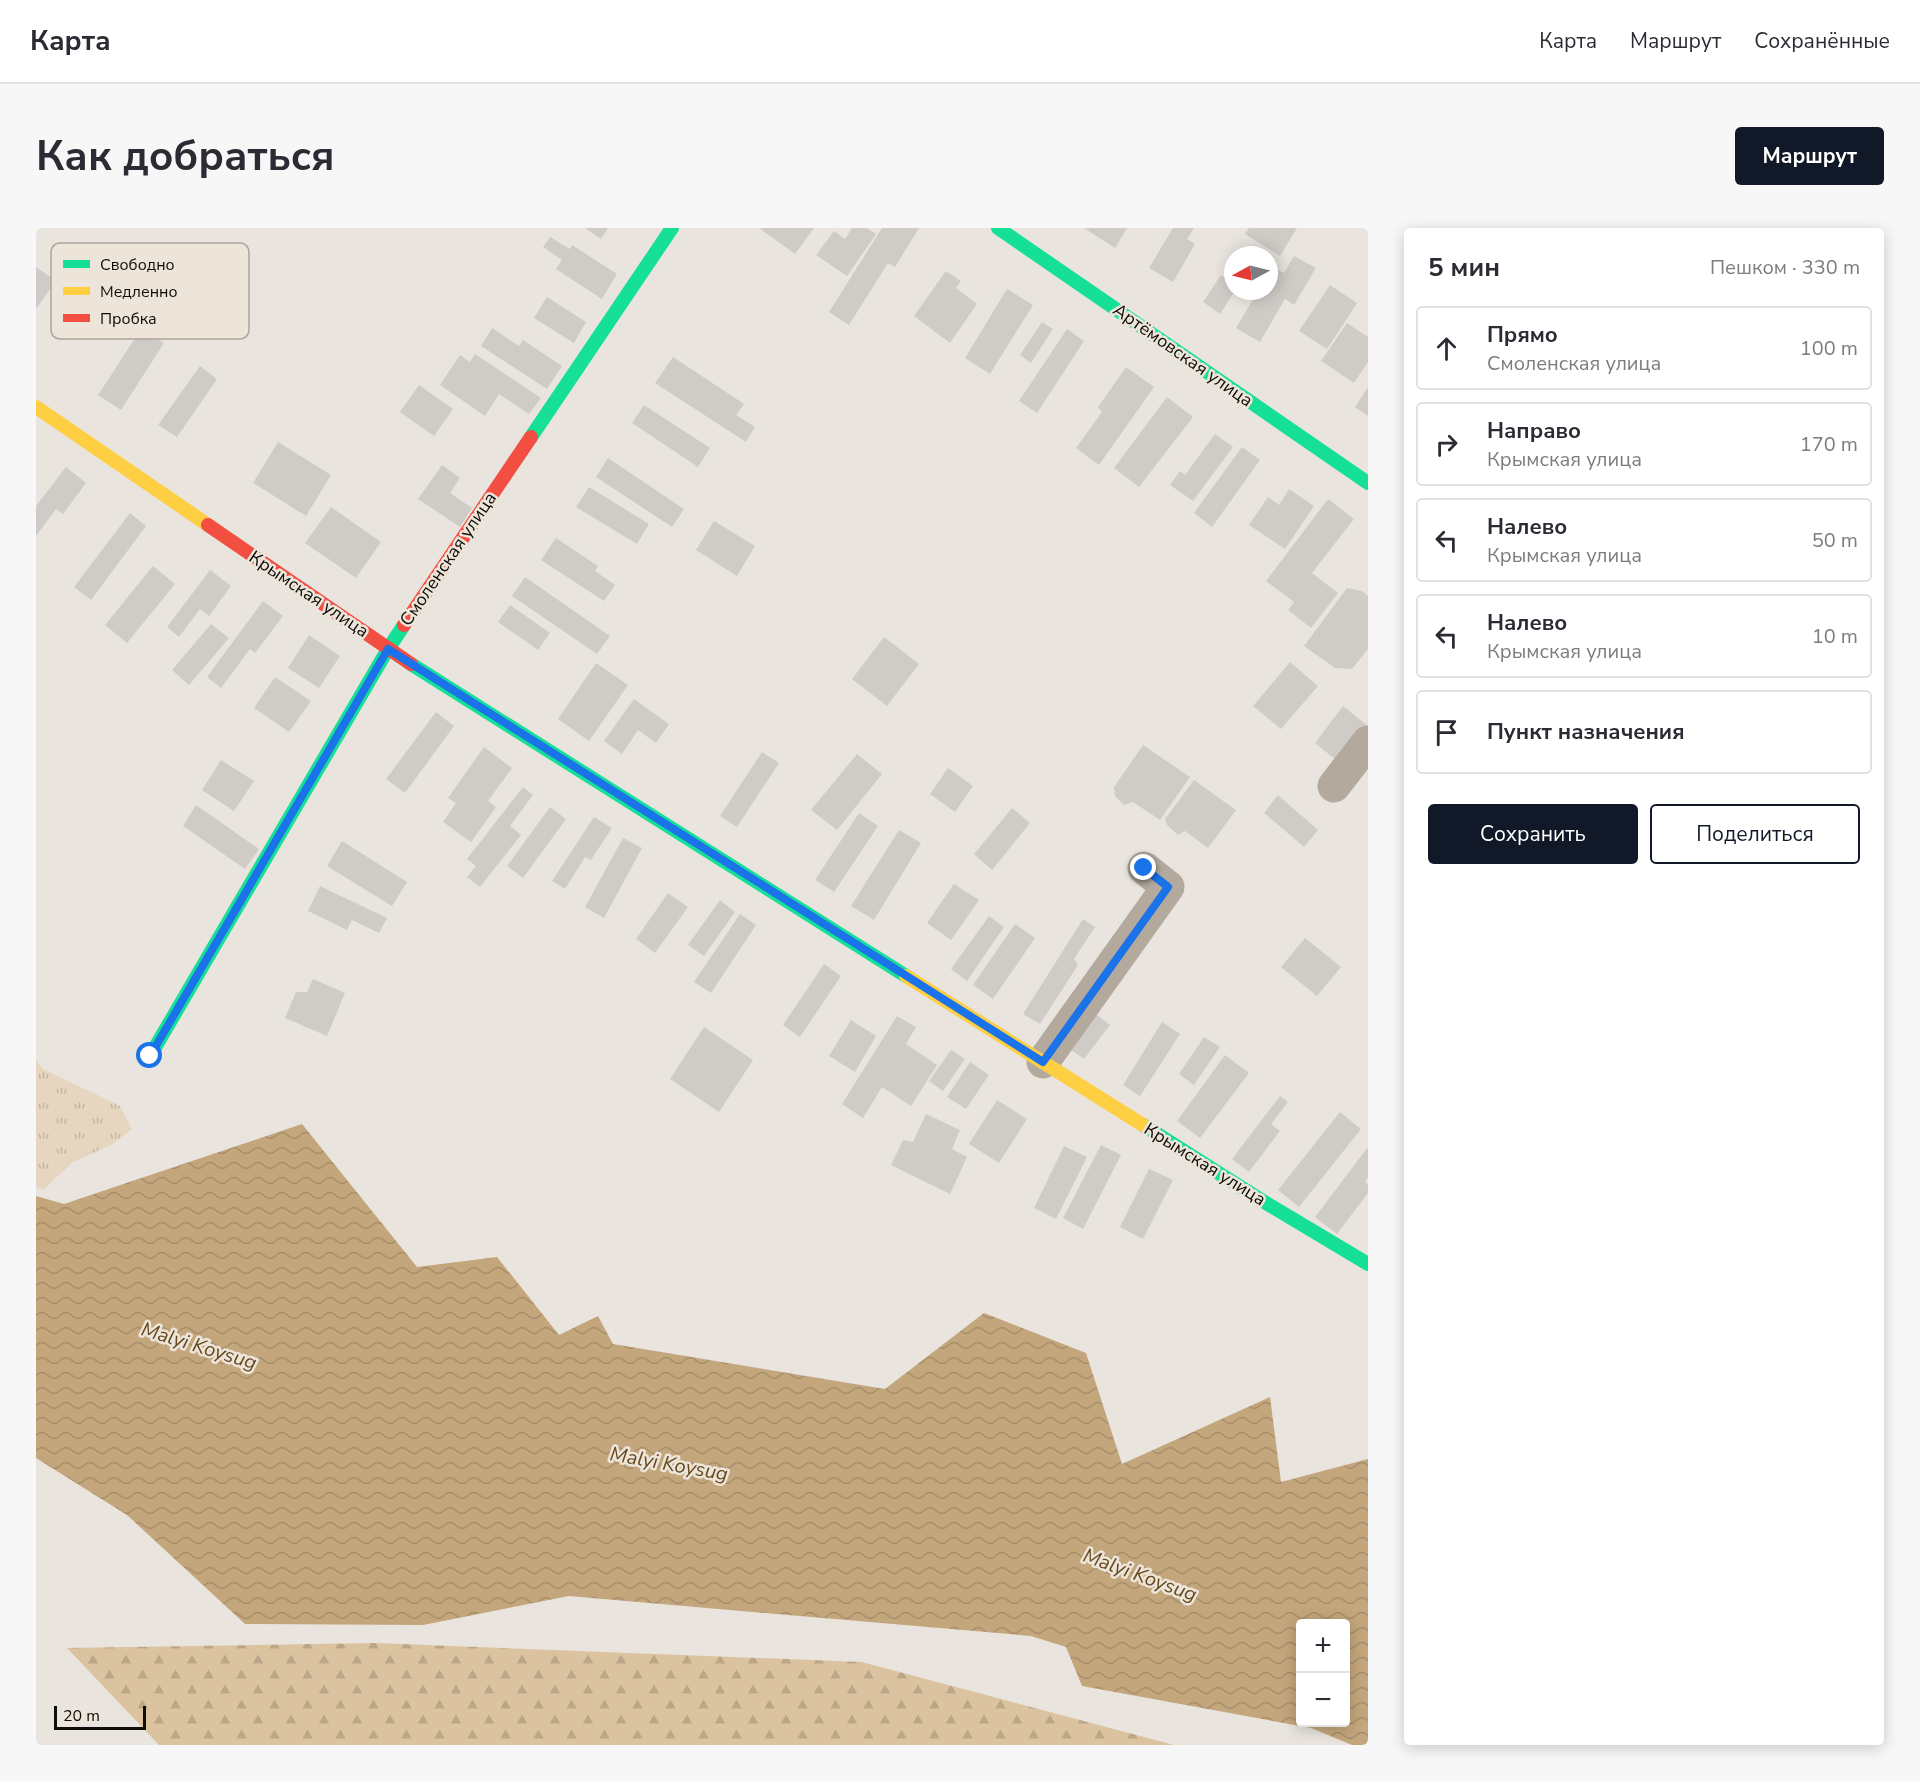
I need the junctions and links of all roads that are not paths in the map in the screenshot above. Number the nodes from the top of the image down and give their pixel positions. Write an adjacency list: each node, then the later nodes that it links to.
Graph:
1 (672, 228): 5 (street, Смоленская улица)
2 (998, 228): 4 (street, Артёмовская улица)
3 (36, 407): 5 (street, Крымская улица)
4 (1368, 483)
5 (388, 649): 9 (street, Смоленская улица); 10 (street, Крымская улица)
6 (1368, 742): 7 (street)
7 (1334, 786)
8 (1144, 868): 10 (street)
9 (150, 1056)
10 (1043, 1062): 11 (street, Крымская улица)
11 (1368, 1264)

